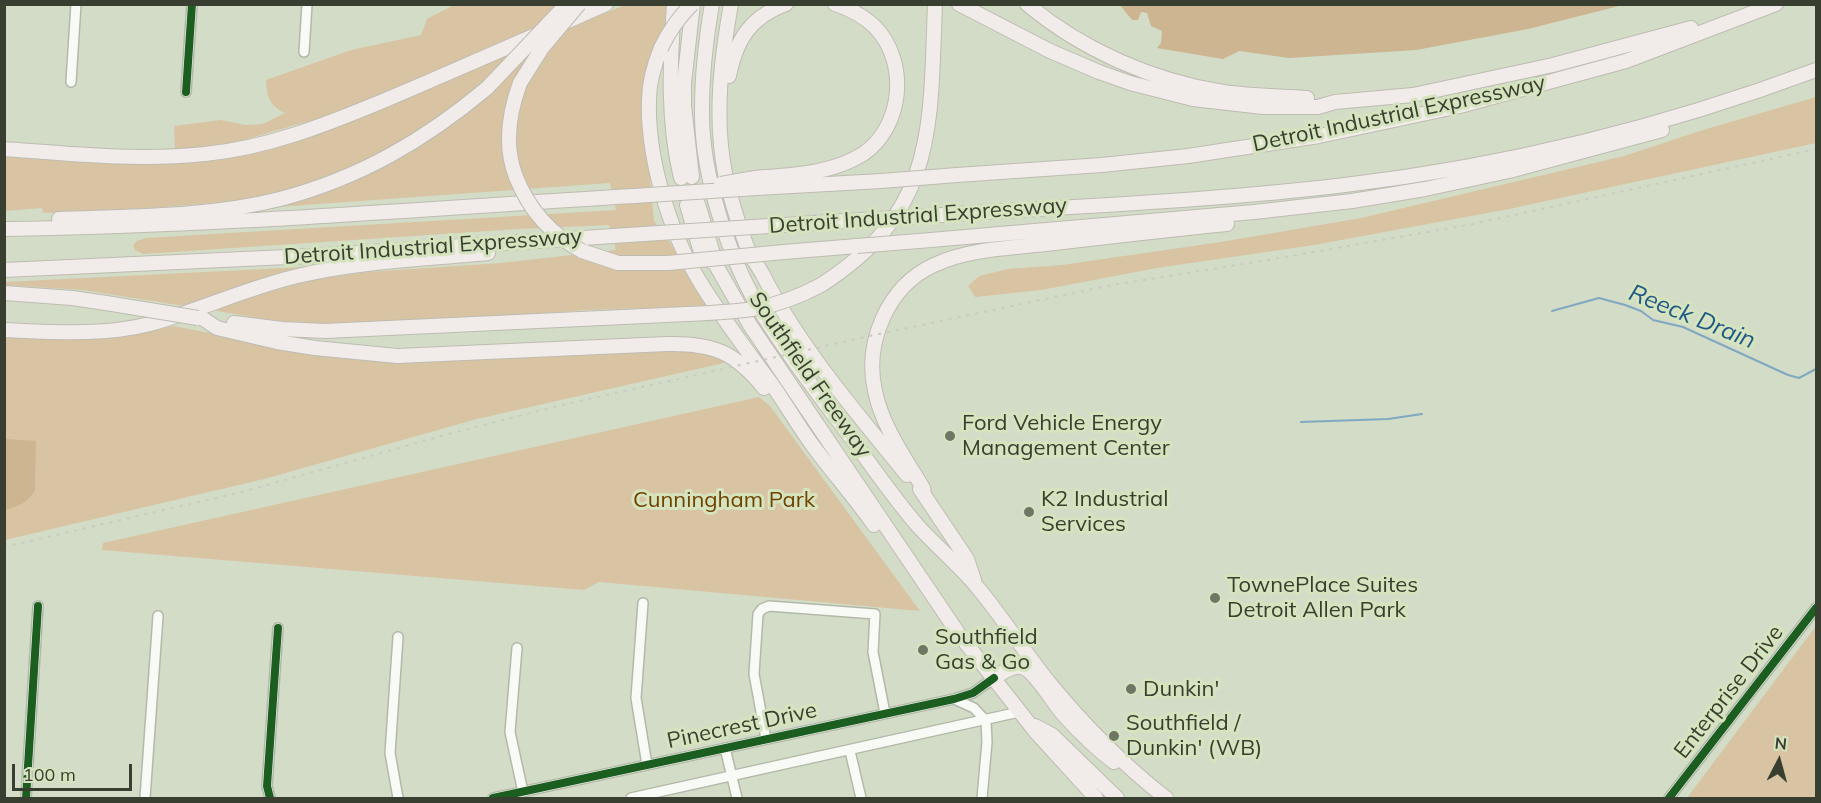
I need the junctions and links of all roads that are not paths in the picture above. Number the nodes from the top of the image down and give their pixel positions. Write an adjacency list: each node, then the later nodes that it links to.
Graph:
1 (76, 4): 19 (street)
2 (192, 4): 20 (street)
3 (307, 4): 17 (street)
4 (567, 4): 27 (highway, bridge)
5 (579, 4): 26 (highway, bridge)
6 (606, 4): 23 (highway)
7 (674, 4): 8 (highway)
8 (693, 4): 34 (highway, bridge)
9 (712, 4): 36 (highway, Southfield Freeway)
10 (731, 4): 29 (highway)
11 (786, 4): 29 (highway)
12 (835, 4): 24 (highway)
13 (935, 4): 32 (highway, bridge)
14 (959, 4): 22 (highway)
15 (1027, 4): 22 (highway)
16 (1772, 6): 22 (highway); 24 (highway, Detroit Industrial Expressway, bridge)
17 (304, 51)
18 (1816, 70): 21 (highway, Detroit Industrial Expressway)
19 (71, 82)
20 (186, 92)
21 (1735, 99): 26 (highway); 28 (highway, Detroit Industrial Expressway, bridge)
22 (1335, 102)
23 (4, 149)
24 (756, 183): 25 (highway, Detroit Industrial Expressway, bridge)
25 (689, 201): 27 (highway, Detroit Industrial Expressway, bridge); 42 (highway, Southfield Freeway)
26 (1352, 201): 35 (highway)
27 (4, 228)
28 (537, 241): 30 (highway, Detroit Industrial Expressway); 33 (highway)
29 (756, 263): 35 (highway)
30 (4, 270)
31 (4, 293): 32 (highway, bridge)
32 (200, 318): 34 (highway)
33 (4, 330)
34 (814, 447): 42 (highway)
35 (924, 495): 36 (highway)
36 (976, 585): 54 (highway, Southfield Freeway)
37 (643, 603): 53 (street)
38 (38, 606): 58 (street)
39 (1816, 608): 69 (street, Enterprise Drive)
40 (158, 616): 59 (street)
41 (278, 628): 60 (street)
42 (958, 633): 45 (highway)
43 (398, 637): 61 (street)
44 (517, 648): 56 (street)
45 (994, 678): 46 (street, Pinecrest Drive); 48 (highway); 54 (highway)
46 (954, 699): 47 (street, Pinecrest Drive); 49 (street)
47 (885, 713): 50 (street, Pinecrest Drive); 50 (street)
48 (1023, 718): 49 (street, Pinecrest Drive); 67 (highway); 68 (highway)
49 (986, 721): 52 (street, Pinecrest Drive); 66 (street)
50 (766, 739): 51 (street, Pinecrest Drive)
51 (725, 748): 53 (street, Pinecrest Drive); 55 (street)
52 (850, 751): 55 (street, Pinecrest Drive); 65 (street)
53 (647, 765): 56 (street, Pinecrest Drive)
54 (1130, 768): 57 (highway)
55 (732, 776): 63 (street, Pinecrest Drive); 64 (street)
56 (523, 792): 62 (street, Pinecrest Drive)
57 (1162, 797)
58 (26, 798)
59 (145, 798)
60 (270, 798)
61 (398, 798)
62 (493, 798)
63 (631, 798)
64 (737, 798)
65 (861, 798)
66 (982, 798)
67 (1096, 798)
68 (1117, 798)
69 (1669, 798)

